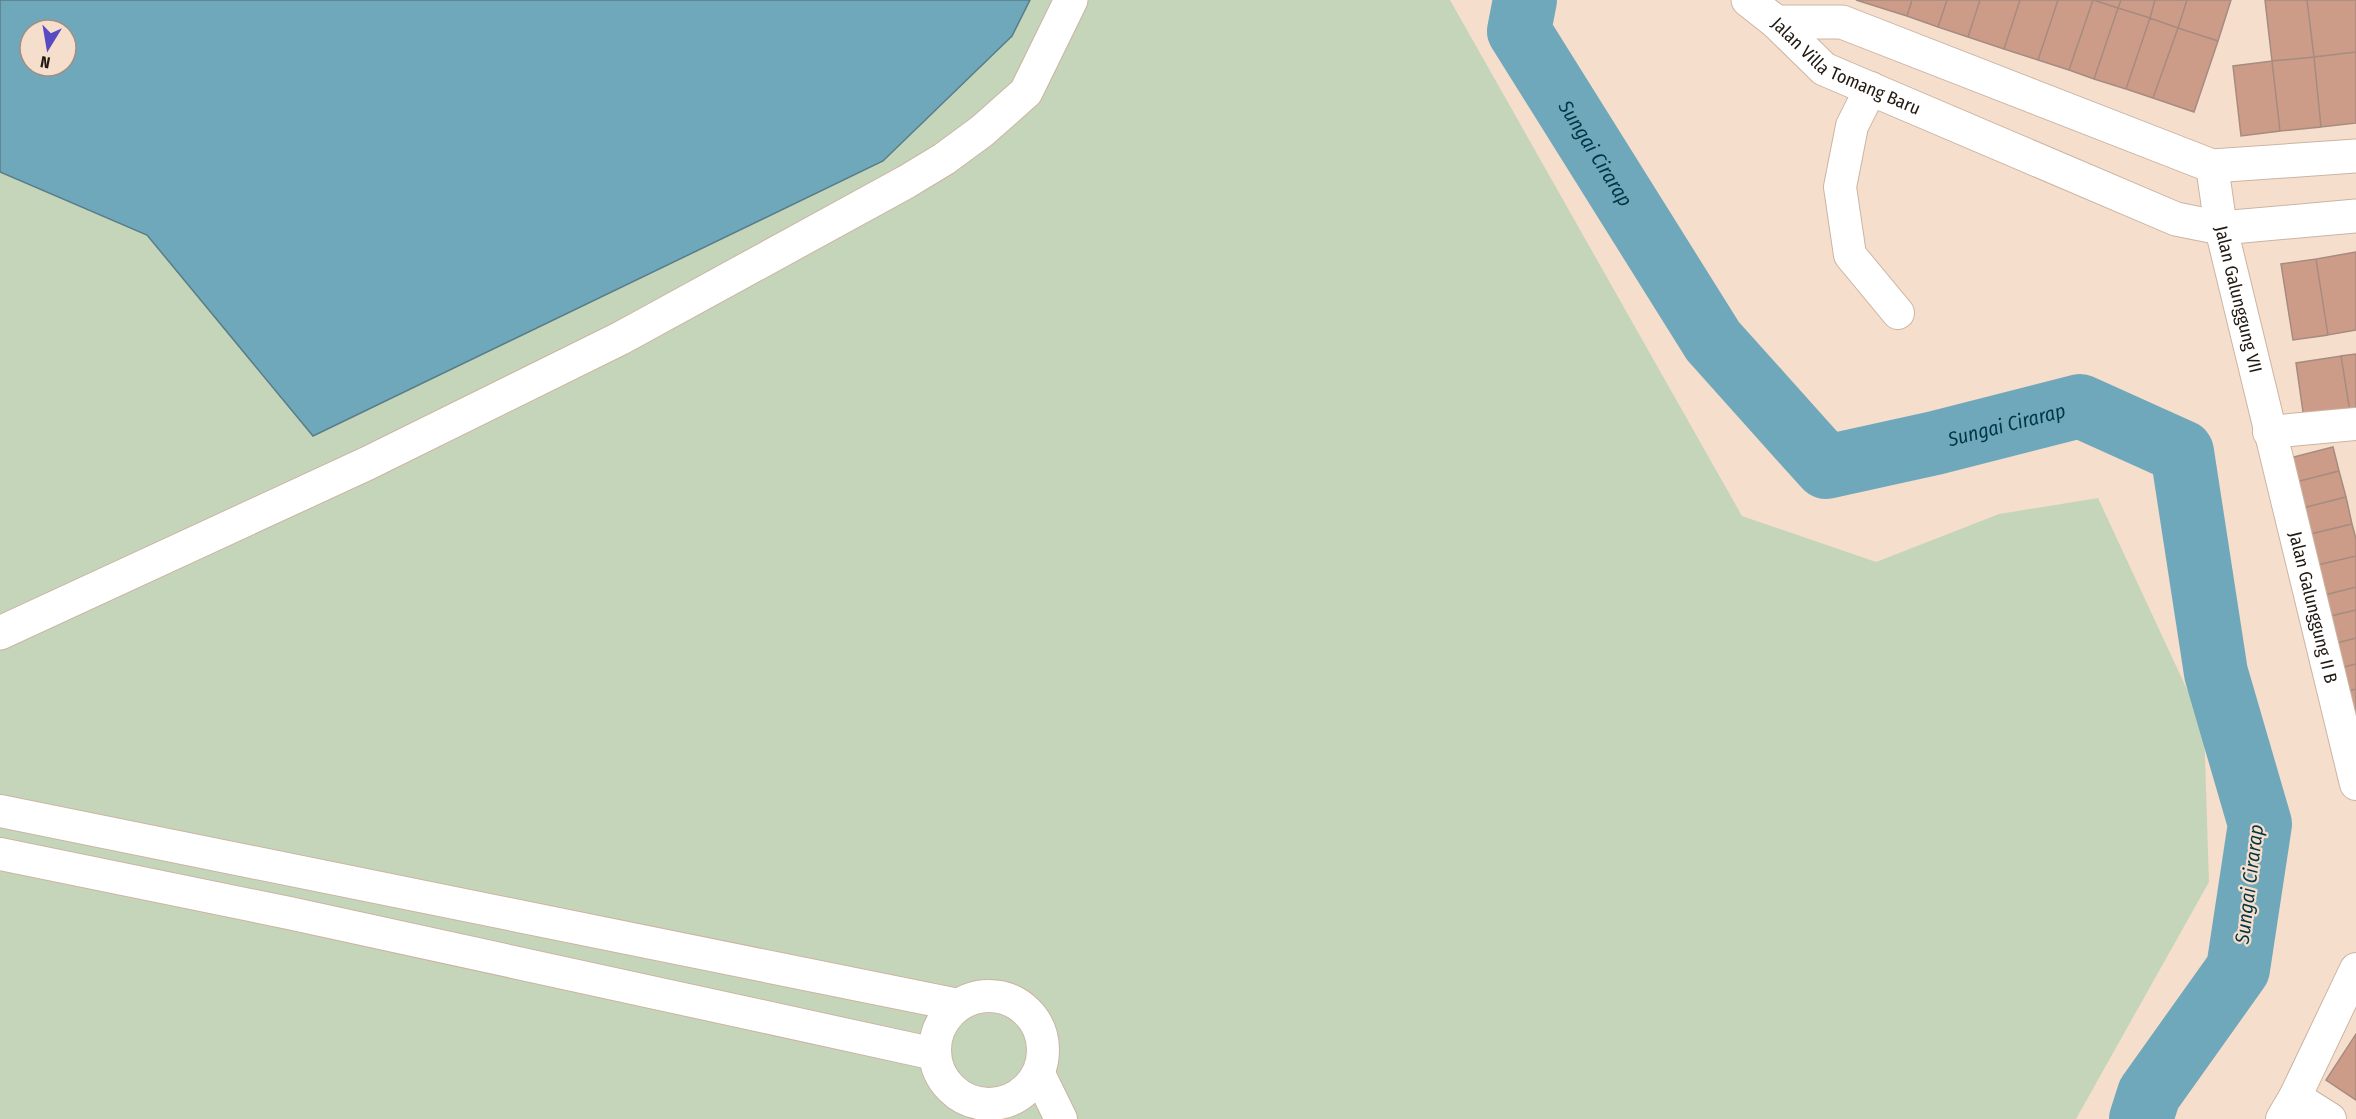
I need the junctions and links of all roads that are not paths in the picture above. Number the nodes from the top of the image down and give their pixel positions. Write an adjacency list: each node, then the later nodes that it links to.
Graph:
1 (1071, 0): 12 (street)
2 (1748, 0): 3 (street)
3 (1776, 22): 4 (street, Jalan Villa Tomang Baru); 6 (street, Jalan Villa Tomang Baru)
4 (1871, 88): 8 (street, Jalan Villa Tomang Baru); 9 (street)
5 (2356, 156): 6 (street, Jalan Villa Tomang Baru)
6 (2212, 166): 8 (street, Jalan Galunggung VII)
7 (2356, 216): 8 (street, Jalan Villa Tomang Baru)
8 (2221, 228): 11 (street, Jalan Galunggung VII)
9 (1898, 313)
10 (2356, 423): 11 (street)
11 (2269, 432): 13 (street, Jalan Galunggung II B)
12 (0, 633)
13 (2356, 784)
14 (0, 812): 16 (street)
15 (0, 854): 17 (street)
16 (297, 872): 17 (street); 19 (street)
17 (289, 913): 20 (street)
18 (2356, 969): 22 (street)
19 (958, 1005): 20 (street); 21 (street)
20 (935, 1054): 23 (street)
21 (1039, 1074): 23 (street); 24 (street)
22 (2288, 1108): 25 (street)
23 (990, 1112)
24 (1061, 1119)
25 (2330, 1119)

